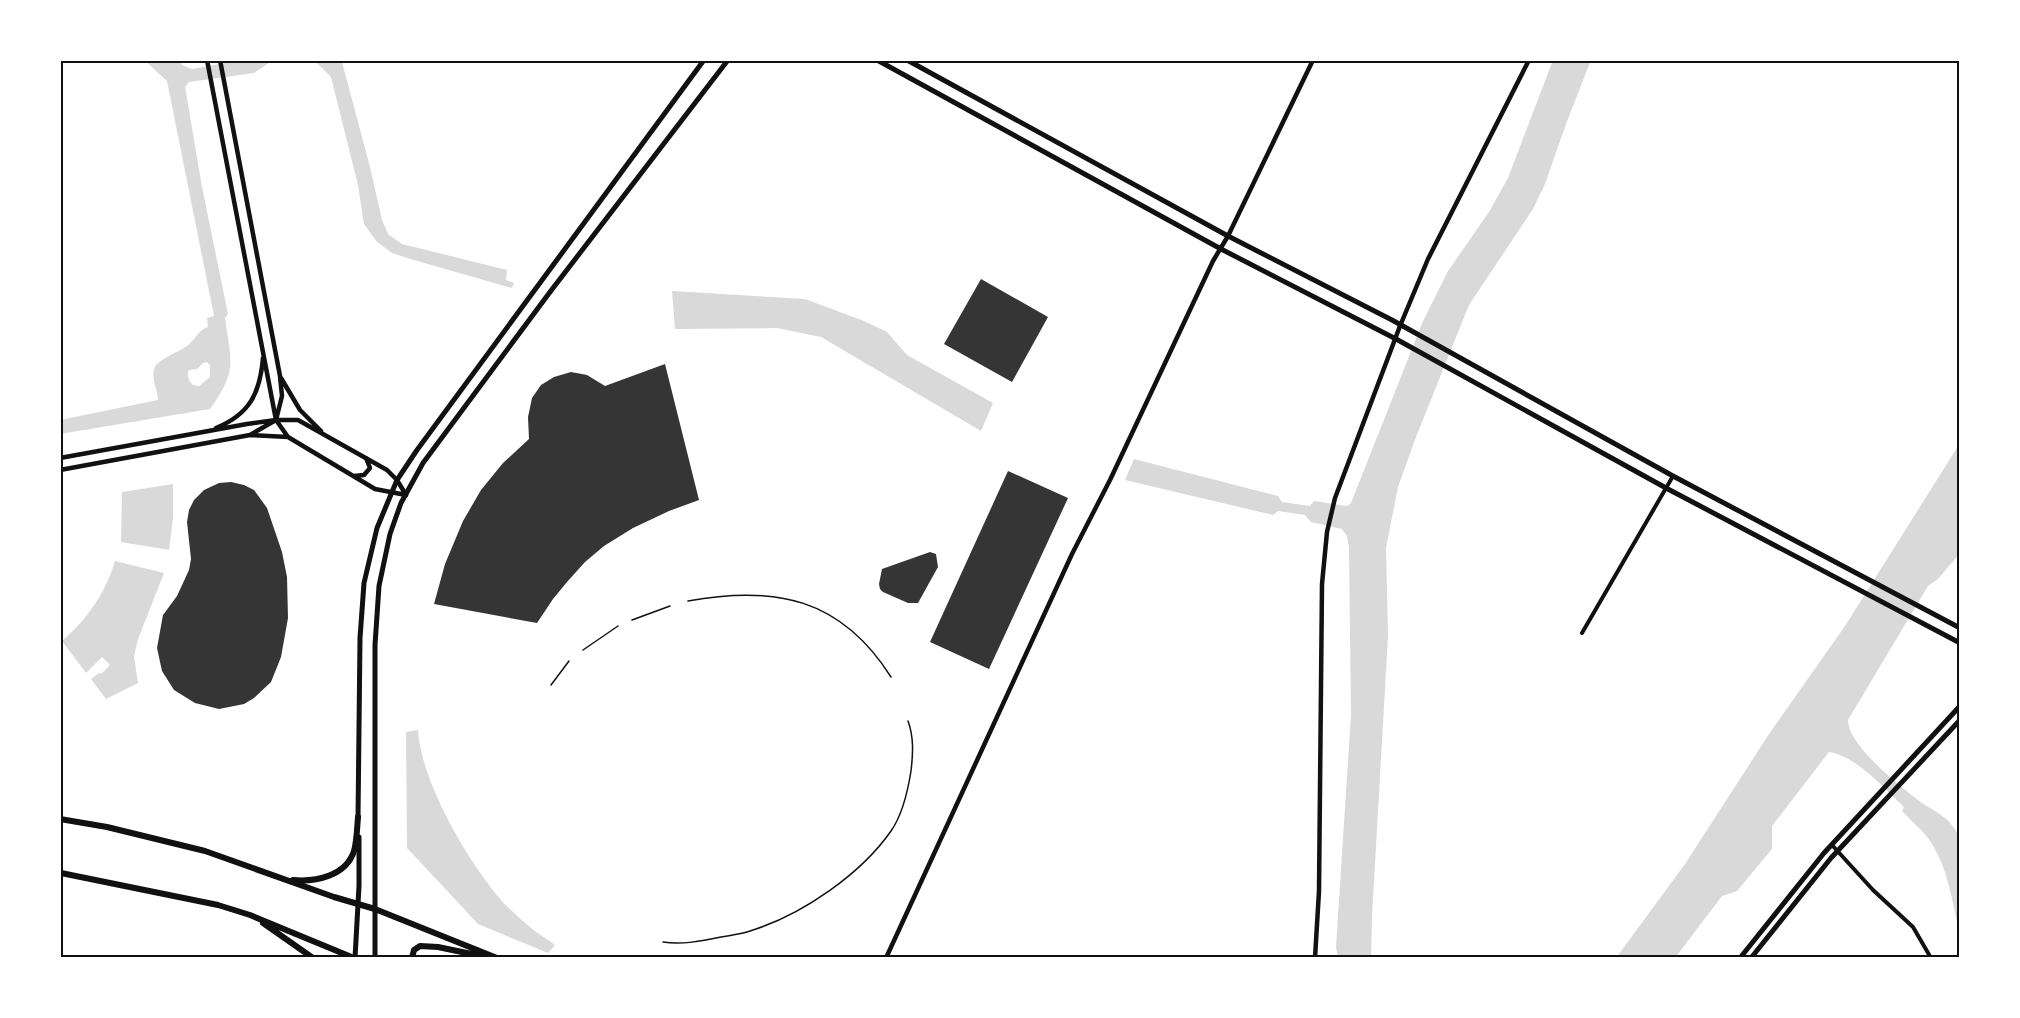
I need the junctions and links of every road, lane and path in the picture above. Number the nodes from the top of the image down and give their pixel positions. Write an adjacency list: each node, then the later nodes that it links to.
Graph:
1 (704, 60): 25 (main road)
2 (728, 60): 28 (main road)
3 (877, 60): 10 (main road)
4 (907, 60): 9 (main road)
5 (1313, 60): 9 (street)
6 (1529, 60): 11 (street)
7 (207, 61): 13 (street)
8 (220, 61): 14 (street)
9 (1228, 236): 10 (street); 11 (main road)
10 (1221, 249): 12 (main road); 58 (street)
11 (1400, 326): 12 (street); 24 (main road)
12 (1396, 339): 26 (main road); 59 (street)
13 (264, 352): 15 (street); 16 (street)
14 (280, 376): 15 (street); 18 (street)
15 (276, 420): 16 (street); 17 (street); 18 (street); 19 (street)
16 (208, 431): 20 (street)
17 (250, 435): 19 (street); 22 (street)
18 (327, 436): 21 (street)
19 (288, 437): 23 (street)
20 (60, 458)
21 (366, 458): 23 (street); 25 (street)
22 (60, 470)
23 (354, 476): 27 (street)
24 (1673, 476): 26 (street); 33 (main road)
25 (397, 480): 27 (main road); 28 (street)
26 (1666, 488): 34 (street); 35 (main road)
27 (393, 492): 28 (street); 43 (main road)
28 (406, 495): 50 (main road)
29 (688, 601): 38 (lane)
30 (670, 606): 31 (lane)
31 (632, 620)
32 (618, 626): 36 (lane)
33 (1960, 628)
34 (1582, 633)
35 (1960, 645)
36 (583, 651)
37 (569, 661): 39 (lane)
38 (891, 677)
39 (551, 685)
40 (1960, 706): 45 (main road)
41 (1960, 720): 46 (main road)
42 (908, 721): 52 (lane)
43 (358, 817): 48 (main road); 49 (main road)
44 (60, 819): 48 (main road)
45 (1832, 845): 46 (street); 60 (main road)
46 (1838, 852): 61 (main road); 62 (street)
47 (62, 873): 51 (main road)
48 (283, 879): 49 (main road)
49 (358, 904): 50 (main road); 54 (main road)
50 (375, 909): 55 (main road); 57 (main road)
51 (250, 915): 53 (main road); 54 (main road)
52 (663, 942)
53 (313, 958)
54 (354, 958)
55 (375, 958)
56 (412, 958): 57 (main road)
57 (495, 958)
58 (886, 958)
59 (1315, 958)
60 (1740, 958)
61 (1751, 958)
62 (1930, 958)

